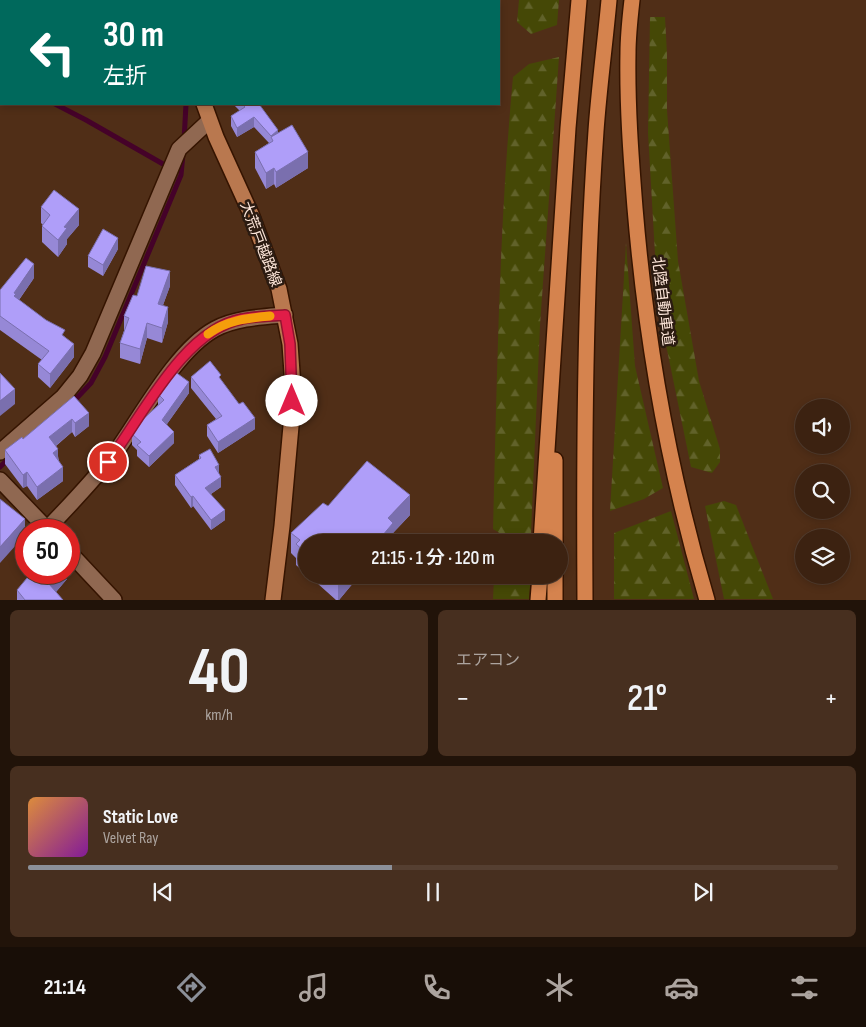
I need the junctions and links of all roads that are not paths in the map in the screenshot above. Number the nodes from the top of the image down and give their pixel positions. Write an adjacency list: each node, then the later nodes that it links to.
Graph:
1 (579, 0): 6 (highway)
2 (609, 0): 21 (highway)
3 (632, 0): 22 (highway, 北陸自動車道)
4 (204, 105): 5 (main road, 大荒戸越路線)
5 (210, 121): 7 (main road, 大荒戸越路線); 8 (street)
6 (559, 281): 12 (highway); 13 (highway)
7 (285, 315): 11 (street); 18 (main road, 大荒戸越路線)
8 (0, 452)
9 (0, 480): 10 (street)
10 (37, 519)
11 (58, 519)
12 (541, 534)
13 (555, 534)
14 (80, 564): 17 (street)
15 (539, 584): 19 (highway)
16 (555, 584): 20 (highway)
17 (114, 600)
18 (273, 600)
19 (538, 600)
20 (555, 600)
21 (585, 600)
22 (707, 600)

